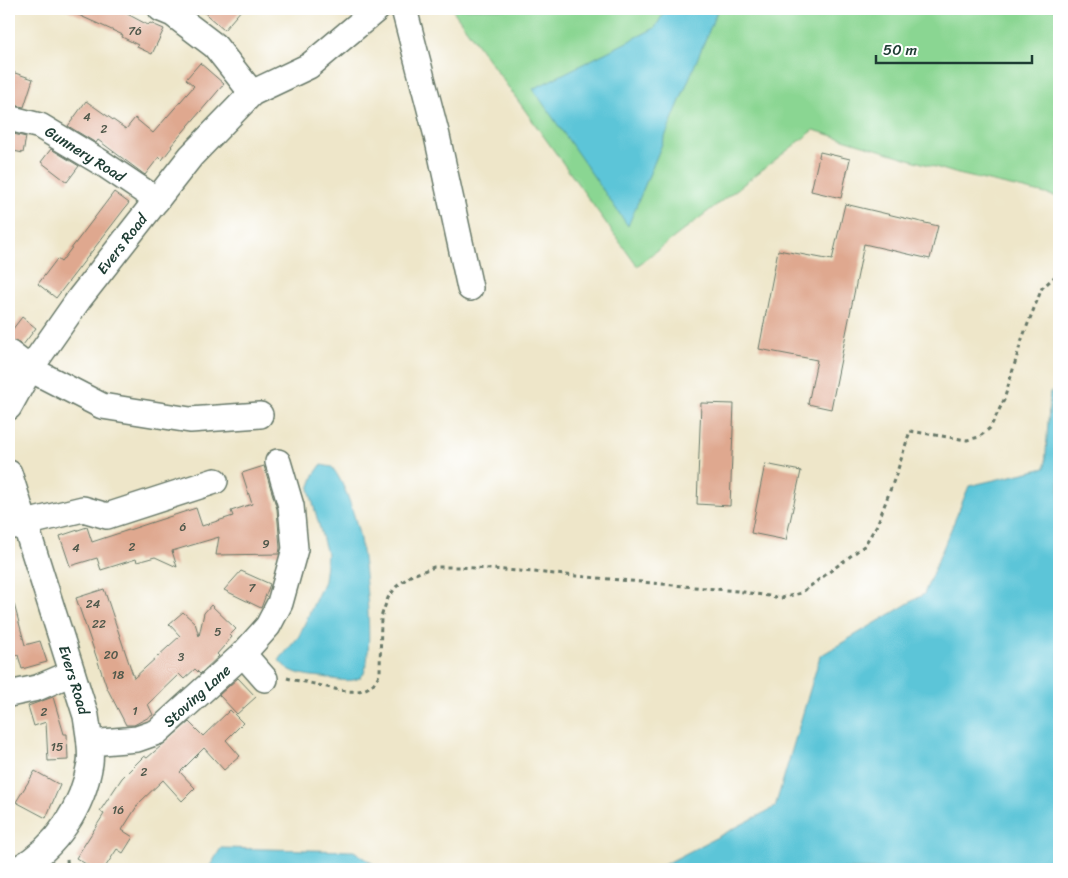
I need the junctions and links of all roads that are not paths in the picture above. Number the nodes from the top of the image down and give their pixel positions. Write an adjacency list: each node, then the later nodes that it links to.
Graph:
1 (161, 9): 4 (street)
2 (376, 9): 4 (street)
3 (404, 9): 7 (street)
4 (252, 93): 6 (street, Evers Road)
5 (9, 118): 6 (street, Gunnery Road)
6 (156, 200): 9 (street, Evers Road)
7 (470, 288)
8 (9, 353): 9 (street)
9 (30, 369): 10 (street, Evers Road); 11 (street)
10 (9, 407)
11 (260, 415)
12 (278, 462): 16 (street, Stoving Lane)
13 (9, 473): 15 (street, Evers Road)
14 (215, 481): 15 (street)
15 (16, 526): 17 (street, Evers Road)
16 (244, 654): 18 (street, Stoving Lane); 20 (street, Stoving Lane)
17 (72, 673): 19 (street); 20 (street, Evers Road)
18 (265, 679)
19 (9, 694)
20 (90, 743): 21 (street, Evers Road)
21 (18, 869)

